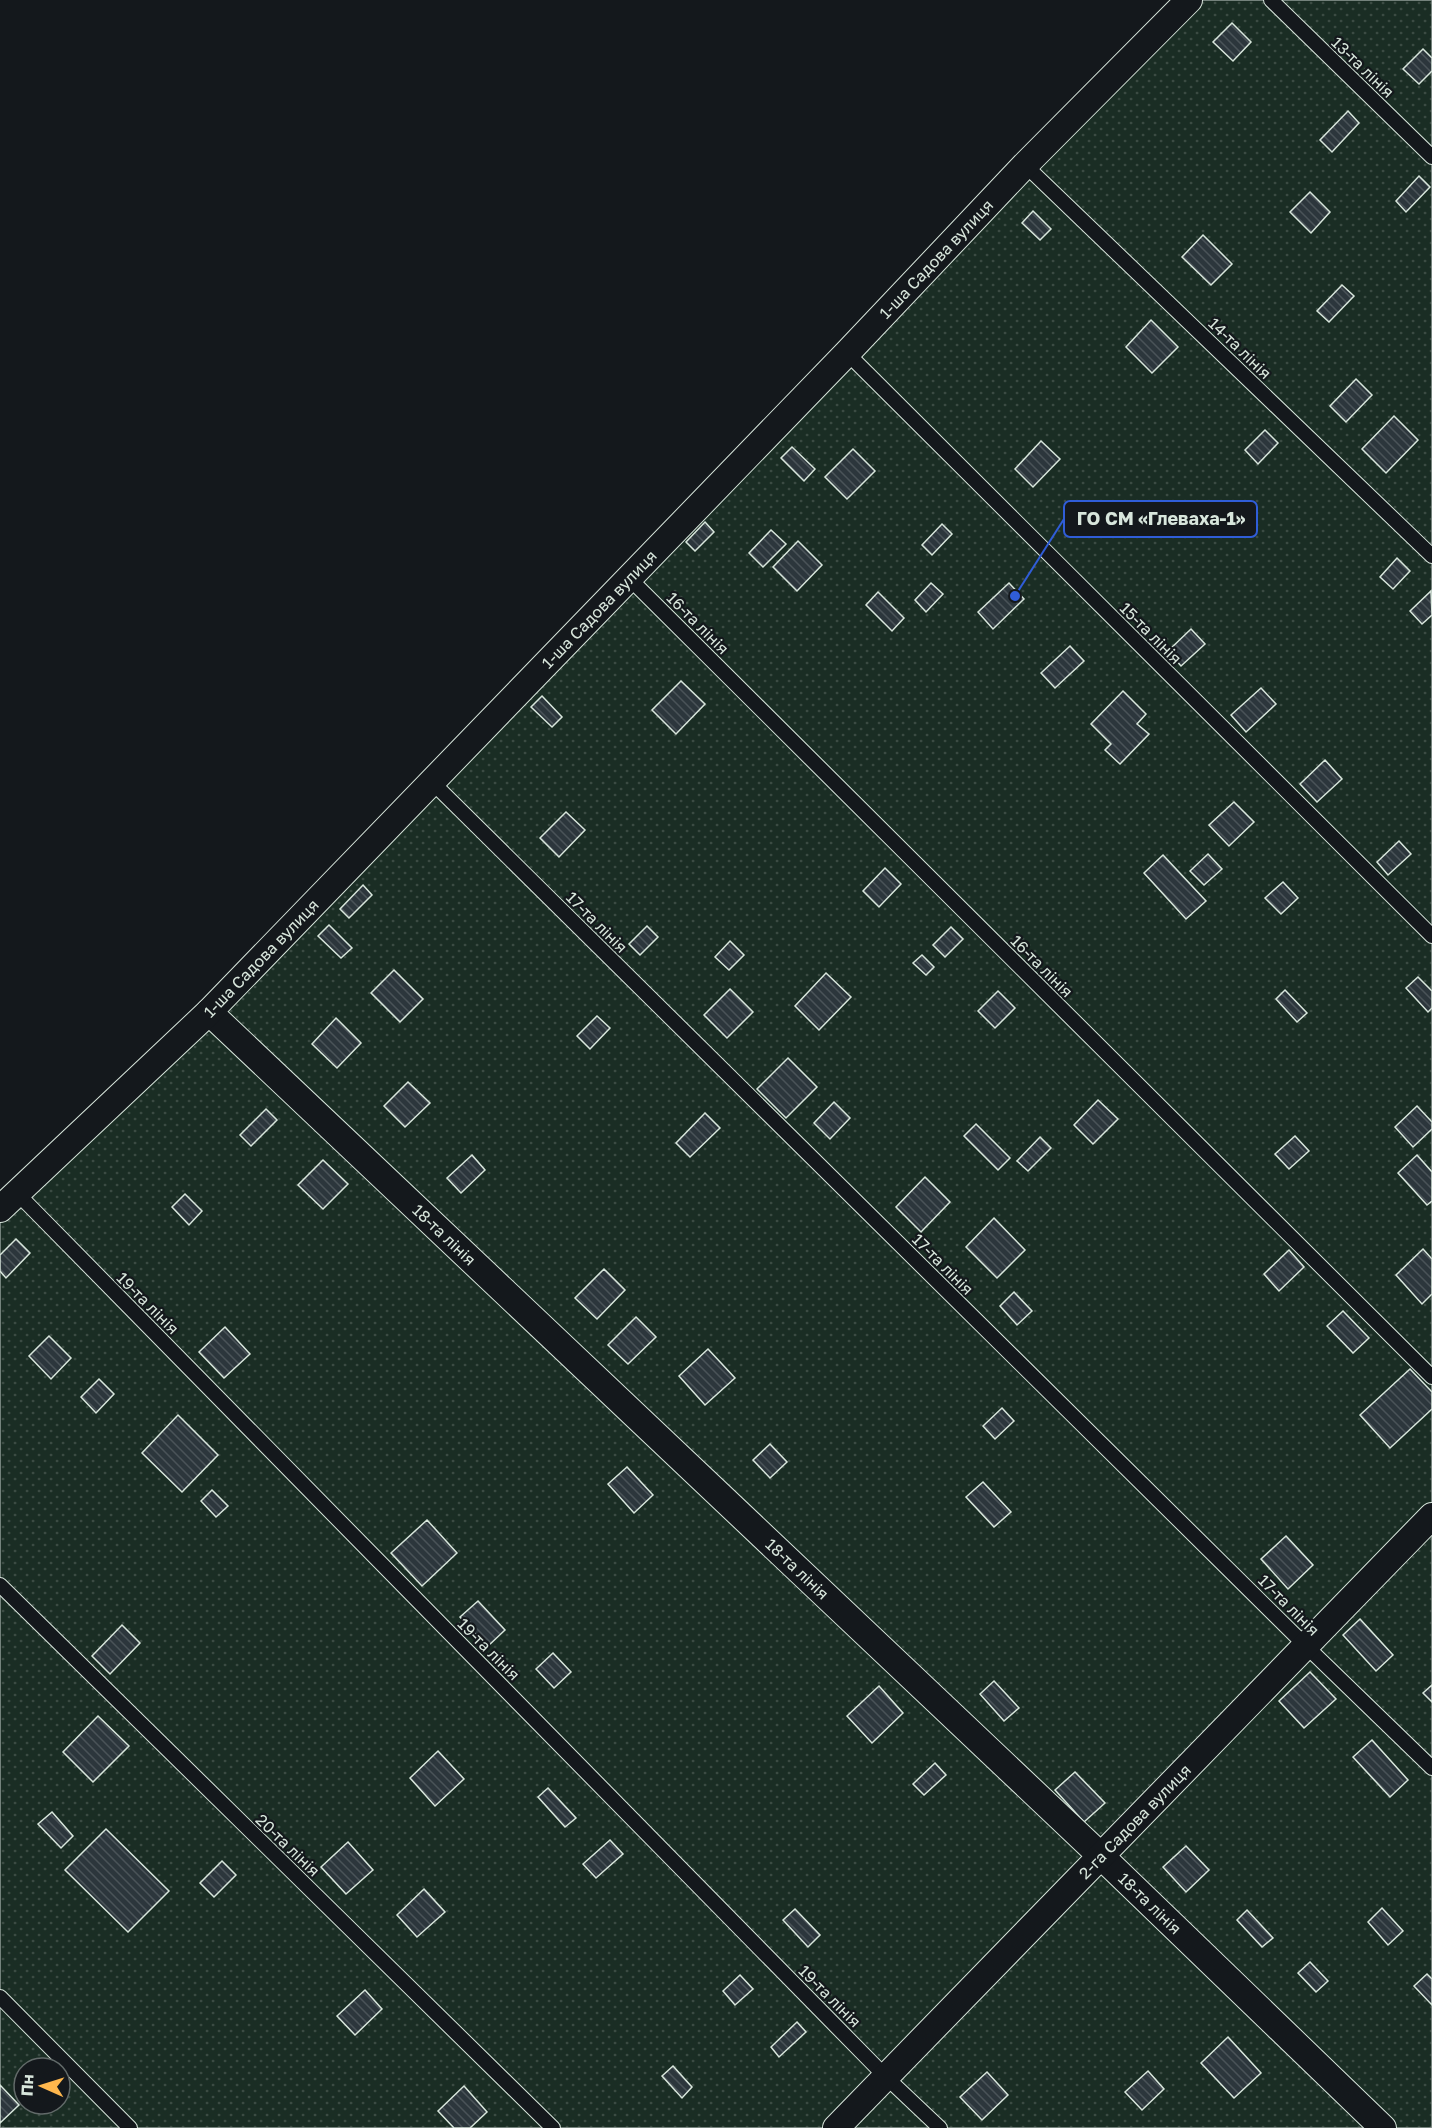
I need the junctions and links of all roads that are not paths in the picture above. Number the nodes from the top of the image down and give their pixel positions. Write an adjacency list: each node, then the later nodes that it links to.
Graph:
1 (1189, 0): 4 (street, 1-ша Садова вулиця)
2 (1270, 0): 3 (lane, 13-та лінія)
3 (1432, 158)
4 (1025, 165): 5 (street, 1-ша Садова вулиця); 6 (lane, 14-та лінія)
5 (847, 353): 7 (street, 1-ша Садова вулиця); 9 (lane, 15-та лінія)
6 (1432, 556)
7 (629, 578): 8 (street, 1-ша Садова вулиця); 12 (lane, 16-та лінія)
8 (432, 782): 10 (street, 1-ша Садова вулиця); 15 (lane, 17-та лінія)
9 (1432, 936)
10 (209, 1012): 11 (street, 1-ша Садова вулиця); 17 (street, 18-та лінія)
11 (8, 1201): 19 (lane, 19-та лінія)
12 (1432, 1377)
13 (1432, 1516): 15 (street, 2-га Садова вулиця)
14 (0, 1585): 21 (lane, 20-та лінія)
15 (1306, 1646): 16 (lane, 17-та лінія); 17 (street, 2-га Садова вулиця)
16 (1432, 1768)
17 (1101, 1856): 19 (street, 2-га Садова вулиця); 24 (street, 18-та лінія)
18 (0, 1997): 20 (lane)
19 (886, 2077): 22 (street, 2-га Садова вулиця); 23 (lane, 19-та лінія)
20 (130, 2128)
21 (553, 2128)
22 (836, 2128)
23 (940, 2128)
24 (1383, 2128)

